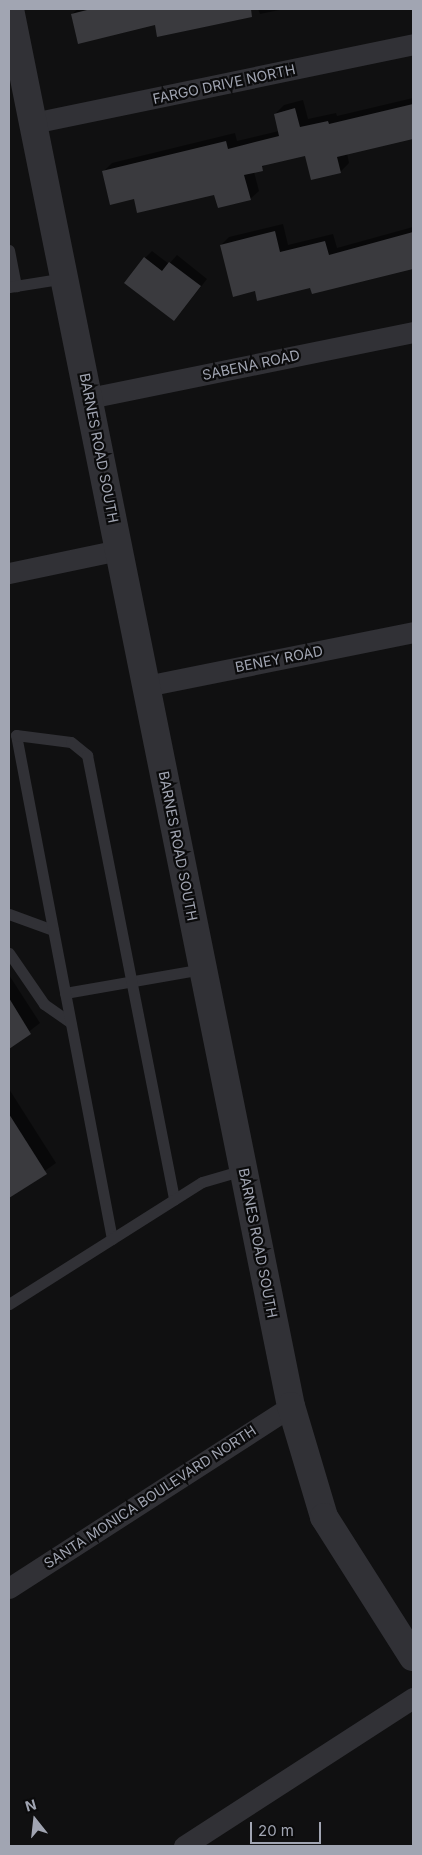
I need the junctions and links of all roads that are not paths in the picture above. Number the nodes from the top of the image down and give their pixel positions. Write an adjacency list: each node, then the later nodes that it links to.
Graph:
1 (10, 9): 3 (street, BARNES ROAD SOUTH)
2 (413, 44): 3 (street, FARGO DRIVE NORTH)
3 (34, 123): 5 (street, BARNES ROAD SOUTH)
4 (9, 250): 6 (lane)
5 (64, 278): 6 (lane); 8 (street, BARNES ROAD SOUTH)
6 (12, 287)
7 (413, 332): 8 (street, SABENA ROAD)
8 (89, 398): 9 (street, BARNES ROAD SOUTH)
9 (119, 550): 10 (street); 12 (street, BARNES ROAD SOUTH)
10 (9, 573)
11 (413, 632): 12 (street, BENEY ROAD)
12 (146, 686): 17 (street, BARNES ROAD SOUTH)
13 (12, 733): 15 (lane); 18 (lane)
14 (9, 914): 15 (lane)
15 (53, 930): 19 (lane)
16 (9, 953): 20 (lane)
17 (202, 969): 18 (lane); 21 (street, BARNES ROAD SOUTH)
18 (131, 982): 19 (lane); 22 (lane)
19 (65, 993): 20 (lane)
20 (70, 1022): 23 (lane)
21 (243, 1170): 22 (lane); 25 (street, BARNES ROAD SOUTH)
22 (174, 1200): 23 (lane)
23 (112, 1239): 24 (lane)
24 (9, 1304)
25 (290, 1406): 26 (street, SANTA MONICA BOULEVARD NORTH); 27 (street, BARNES ROAD SOUTH)
26 (9, 1588)
27 (413, 1657)
28 (413, 1698): 29 (street)
29 (184, 1846)

